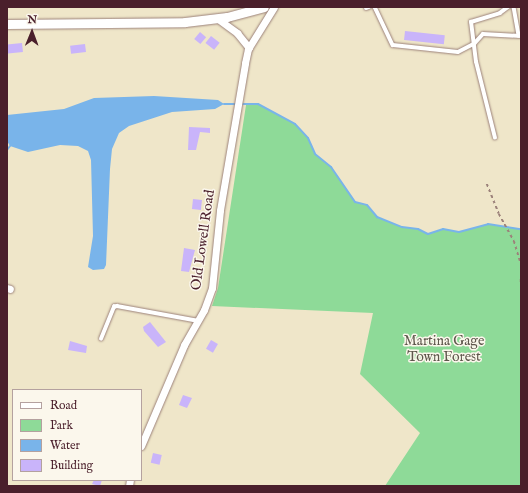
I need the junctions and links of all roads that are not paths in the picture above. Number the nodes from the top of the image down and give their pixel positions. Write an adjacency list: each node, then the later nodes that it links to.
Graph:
1 (264, 7): 6 (main road)
2 (274, 7): 10 (street, Old Lowell Road)
3 (375, 7): 9 (lane)
4 (508, 7): 9 (lane)
5 (514, 7): 8 (lane)
6 (218, 19): 7 (main road); 10 (street)
7 (7, 24)
8 (520, 36): 9 (lane)
9 (474, 44): 11 (lane)
10 (249, 48): 12 (street, Old Lowell Road)
11 (495, 138)
12 (198, 321): 13 (lane); 14 (street, Old Lowell Road)
13 (101, 339)
14 (142, 444)

